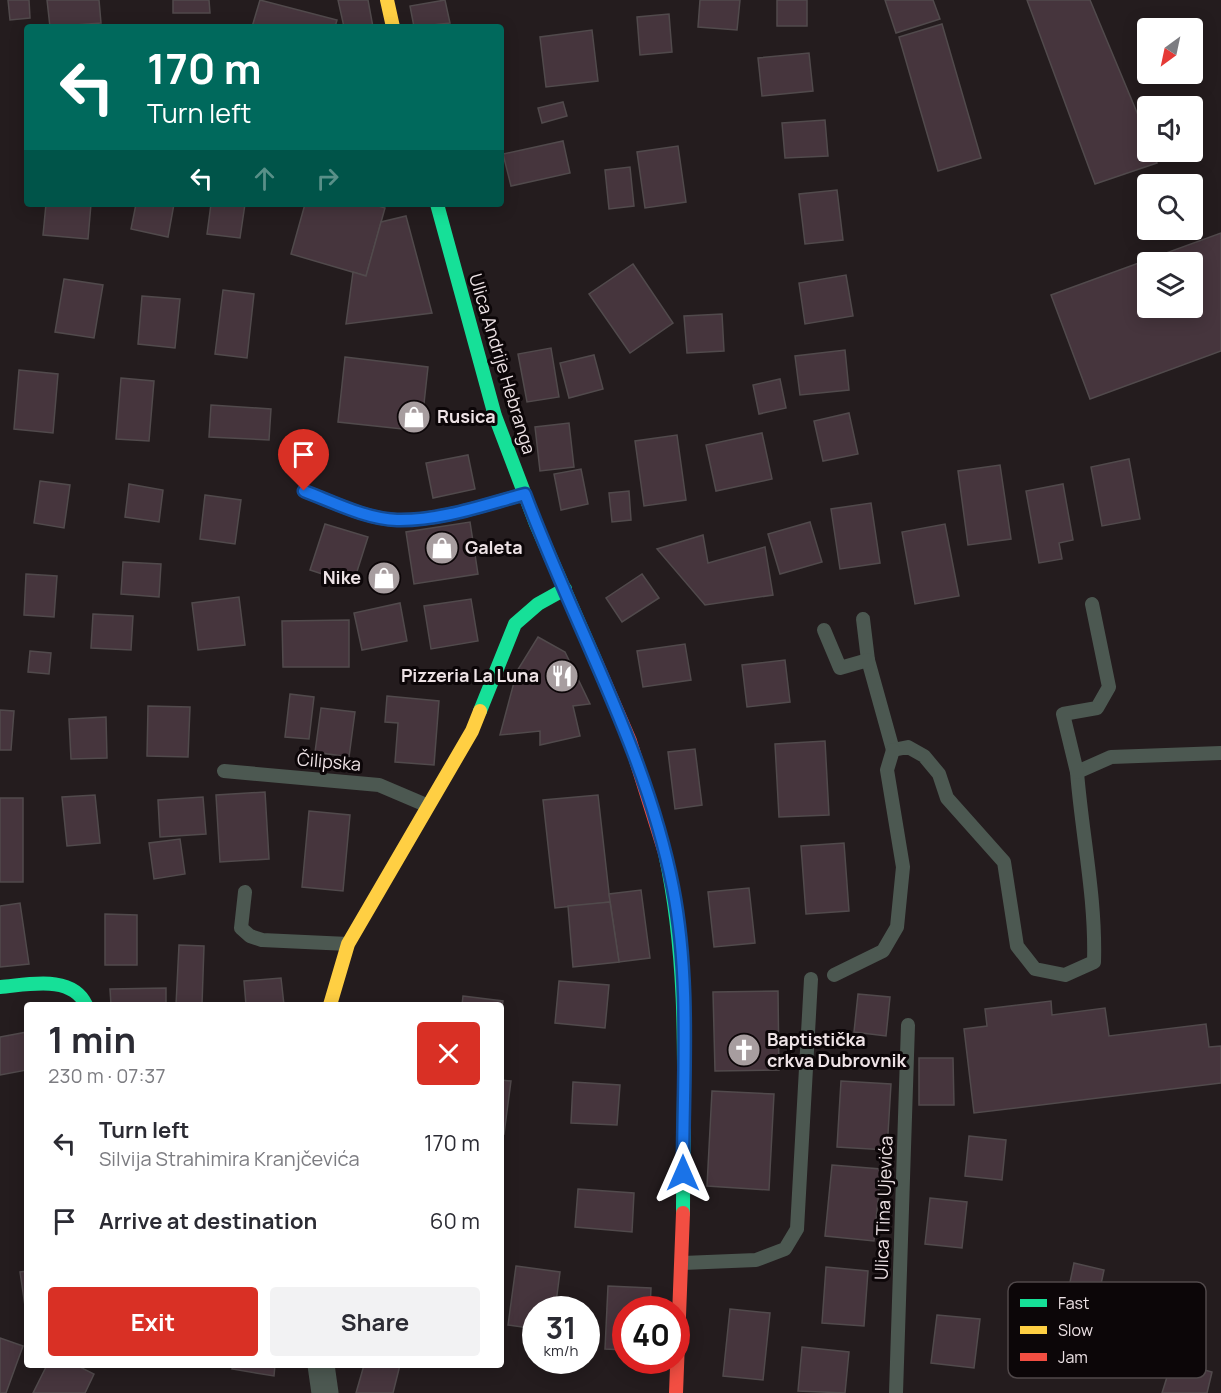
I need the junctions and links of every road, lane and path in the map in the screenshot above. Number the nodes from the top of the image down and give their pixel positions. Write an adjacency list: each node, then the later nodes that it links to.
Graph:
1 (387, 0): 2 (street)
2 (392, 24)
3 (437, 207): 5 (street, Ulica Andrije Hebranga)
4 (304, 491): 5 (lane)
5 (525, 494): 6 (street, Ulica Andrije Hebranga)
6 (565, 589): 15 (street); 24 (street, Ulica Andrije Hebranga)
7 (1092, 604): 14 (lane)
8 (863, 619): 10 (lane)
9 (824, 630): 10 (lane)
10 (868, 660): 11 (lane)
11 (893, 750): 14 (lane); 18 (lane)
12 (1221, 753): 14 (lane)
13 (224, 771): 15 (lane, Čilipska)
14 (1077, 772)
15 (426, 805): 17 (street)
16 (245, 892): 17 (lane)
17 (348, 944): 22 (street)
18 (834, 975)
19 (811, 978): 24 (lane)
20 (0, 987): 21 (street)
21 (86, 1002)
22 (331, 1002)
23 (908, 1025): 28 (lane, Ulica Tina Ujevića)
24 (683, 1263): 27 (street, Ulica Andrije Hebranga)
25 (321, 1368): 26 (street)
26 (325, 1393)
27 (676, 1393)
28 (896, 1393)

